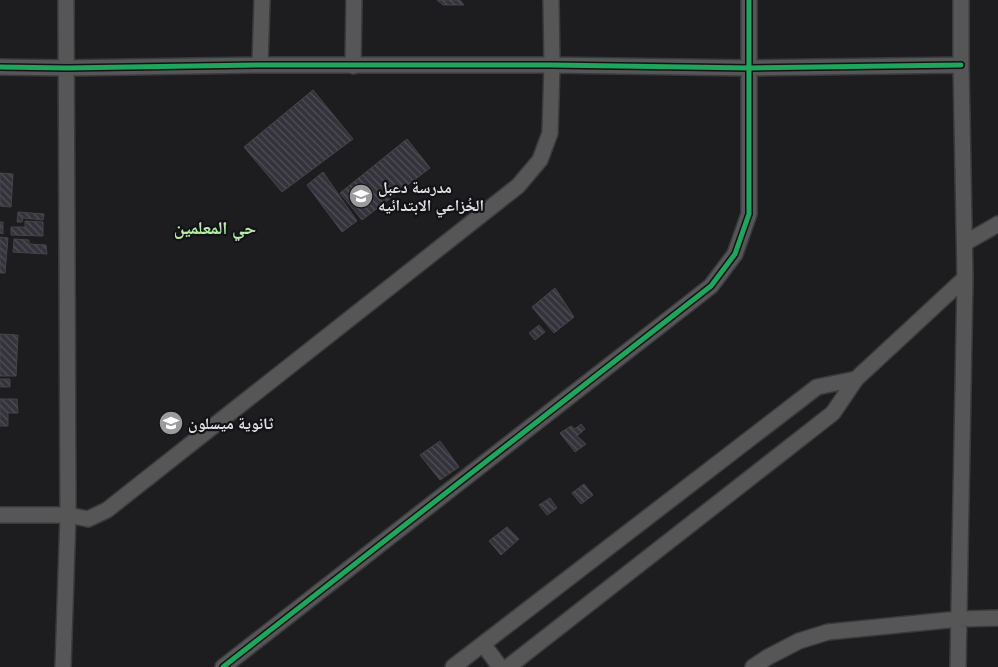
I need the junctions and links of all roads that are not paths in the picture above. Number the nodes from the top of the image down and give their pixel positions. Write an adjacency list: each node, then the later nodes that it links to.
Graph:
1 (66, 0): 12 (street)
2 (262, 0): 7 (street)
3 (354, 0): 10 (street)
4 (552, 0): 9 (street)
5 (749, 0): 13 (street)
6 (961, 0): 8 (street)
7 (260, 64): 10 (street); 12 (street)
8 (960, 64): 13 (street); 15 (street)
9 (552, 65): 10 (street); 13 (street); 19 (street)
10 (353, 66)
11 (0, 67): 12 (street)
12 (67, 68): 19 (street)
13 (750, 68): 24 (street)
14 (998, 224): 15 (street)
15 (965, 243): 16 (street)
16 (965, 278): 17 (street); 21 (street)
17 (856, 379): 22 (street); 27 (street)
18 (0, 515): 19 (street)
19 (68, 515): 23 (street)
20 (998, 618): 21 (street)
21 (959, 619): 28 (street); 29 (street)
22 (482, 644): 25 (street); 26 (street)
23 (64, 667)
24 (223, 667)
25 (453, 667)
26 (500, 667)
27 (508, 667)
28 (752, 667)
29 (958, 667)

